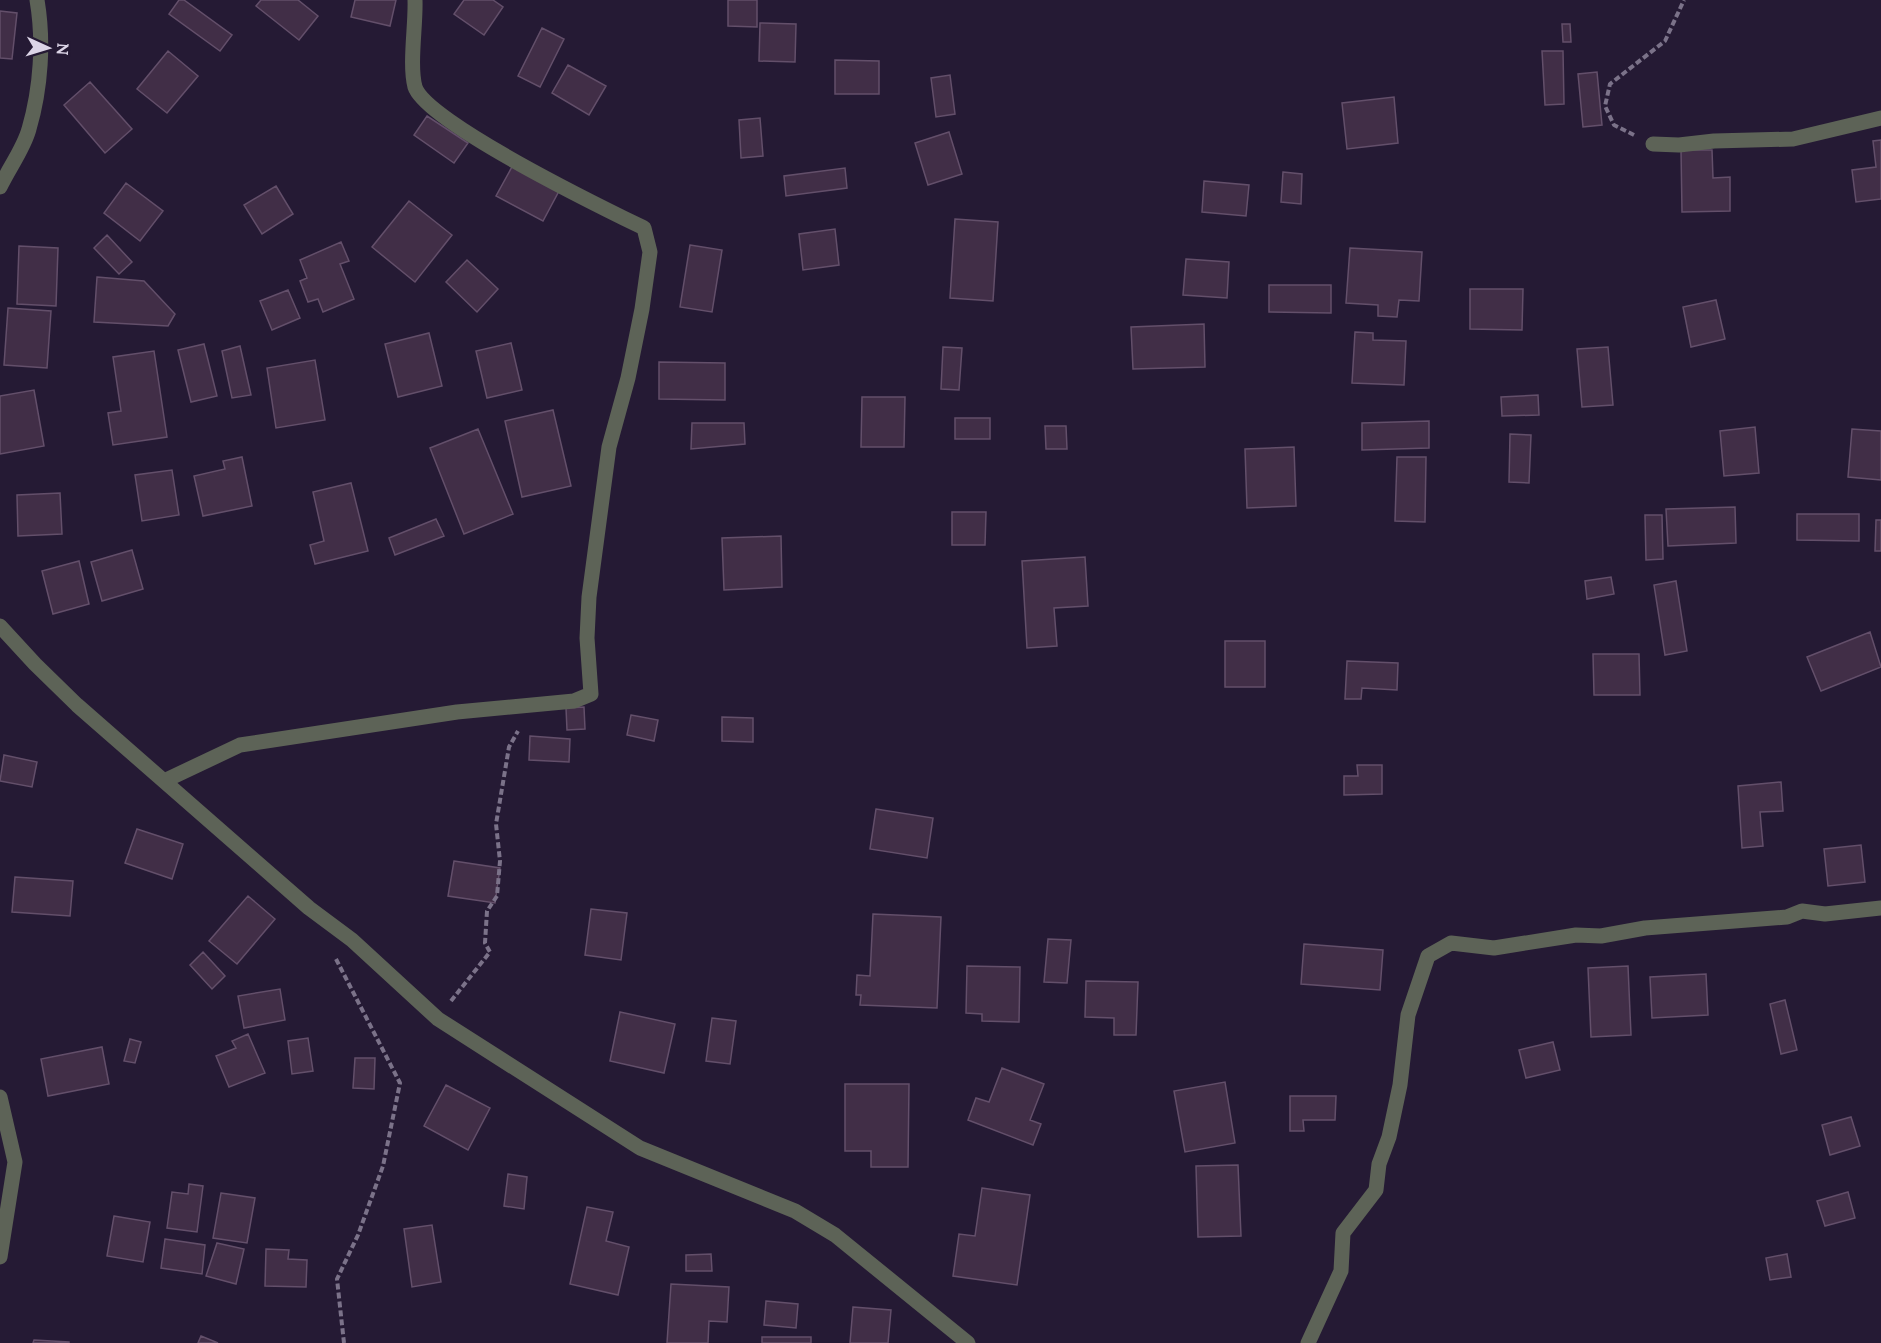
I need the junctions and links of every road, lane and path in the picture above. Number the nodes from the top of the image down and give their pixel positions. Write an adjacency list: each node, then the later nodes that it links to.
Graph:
1 (37, 0): 6 (street)
2 (415, 0): 8 (street)
3 (1684, 0): 5 (path)
4 (1881, 118): 5 (street)
5 (1653, 144)
6 (0, 187)
7 (0, 626): 9 (street)
8 (525, 704): 9 (street); 12 (path)
9 (164, 781): 12 (street)
10 (1881, 908): 17 (street)
11 (331, 949): 15 (path)
12 (438, 1019): 16 (street)
13 (0, 1097): 14 (street)
14 (0, 1257)
15 (344, 1343)
16 (968, 1343)
17 (1308, 1343)

